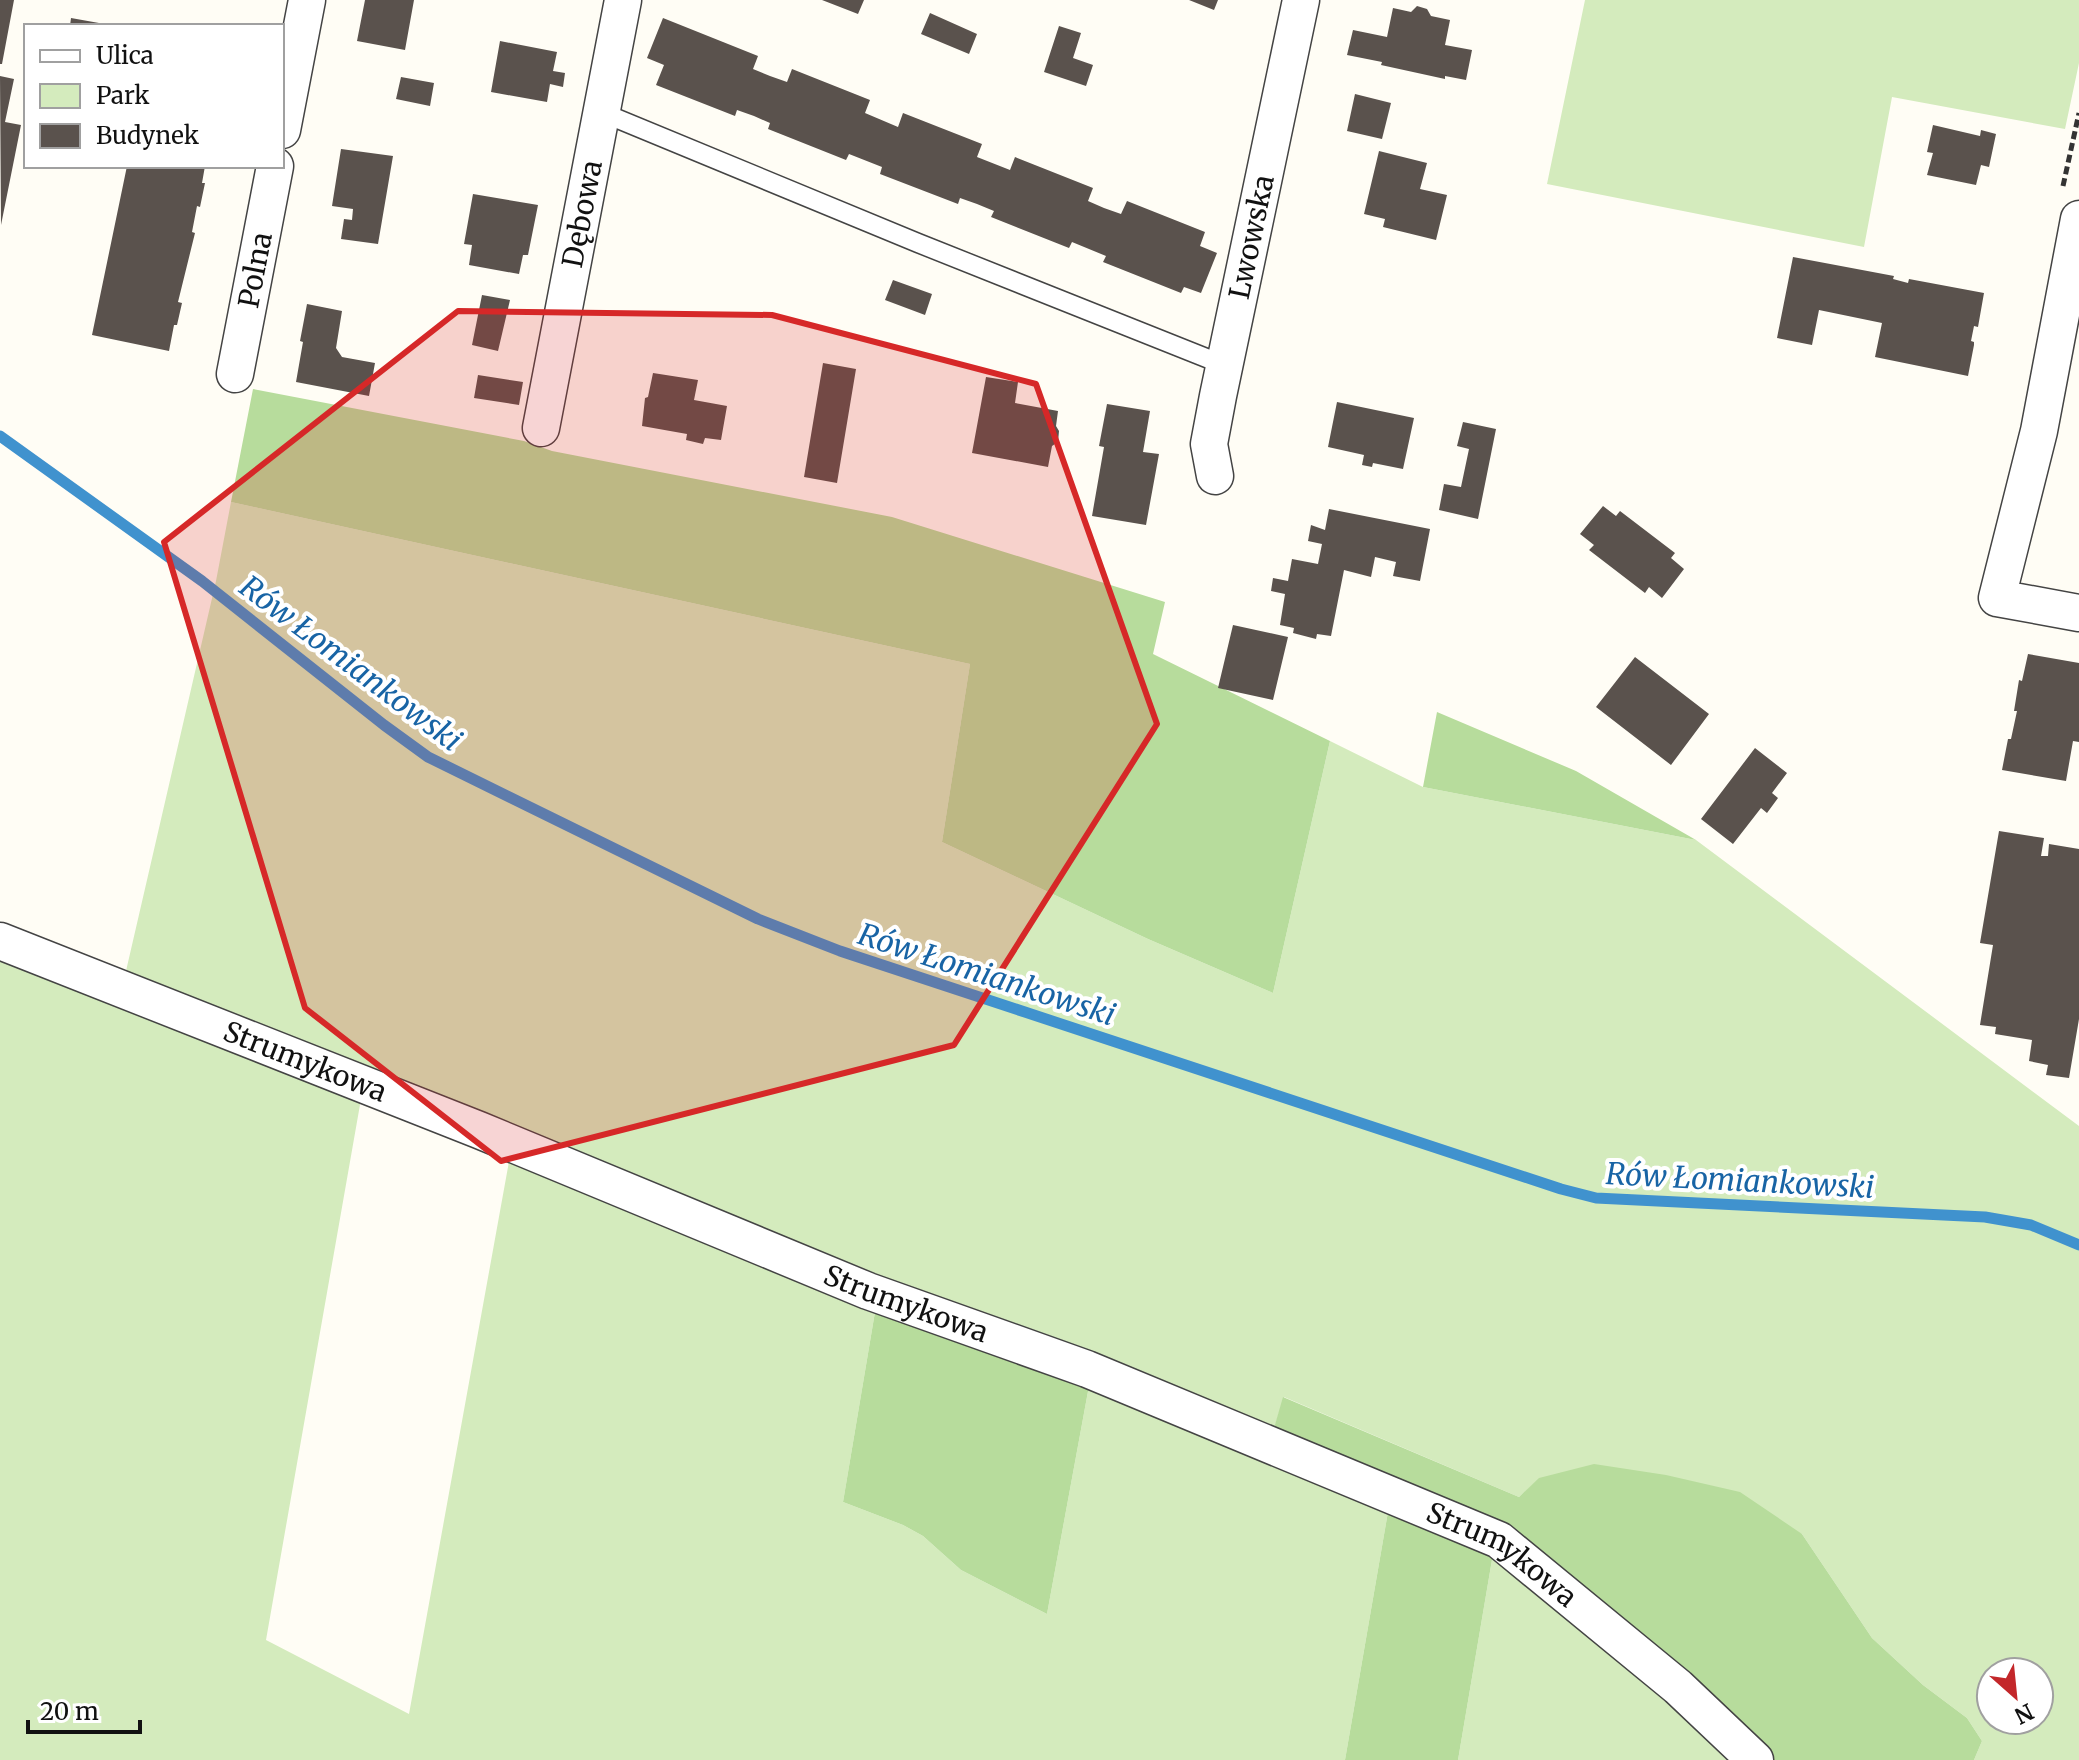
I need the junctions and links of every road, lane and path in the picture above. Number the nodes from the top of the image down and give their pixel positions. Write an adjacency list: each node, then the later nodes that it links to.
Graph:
1 (307, 0): 5 (street)
2 (623, 0): 4 (street, Dębowa)
3 (1301, 0): 8 (street, Lwowska)
4 (601, 112): 8 (lane); 10 (street, Dębowa)
5 (284, 120)
6 (275, 168): 9 (street, Polna)
7 (2079, 219): 12 (street)
8 (1224, 365): 11 (street, Lwowska)
9 (235, 374)
10 (541, 428)
11 (1215, 476)
12 (2079, 613)
13 (0, 941): 14 (street, Strumykowa)
14 (1755, 1760)

